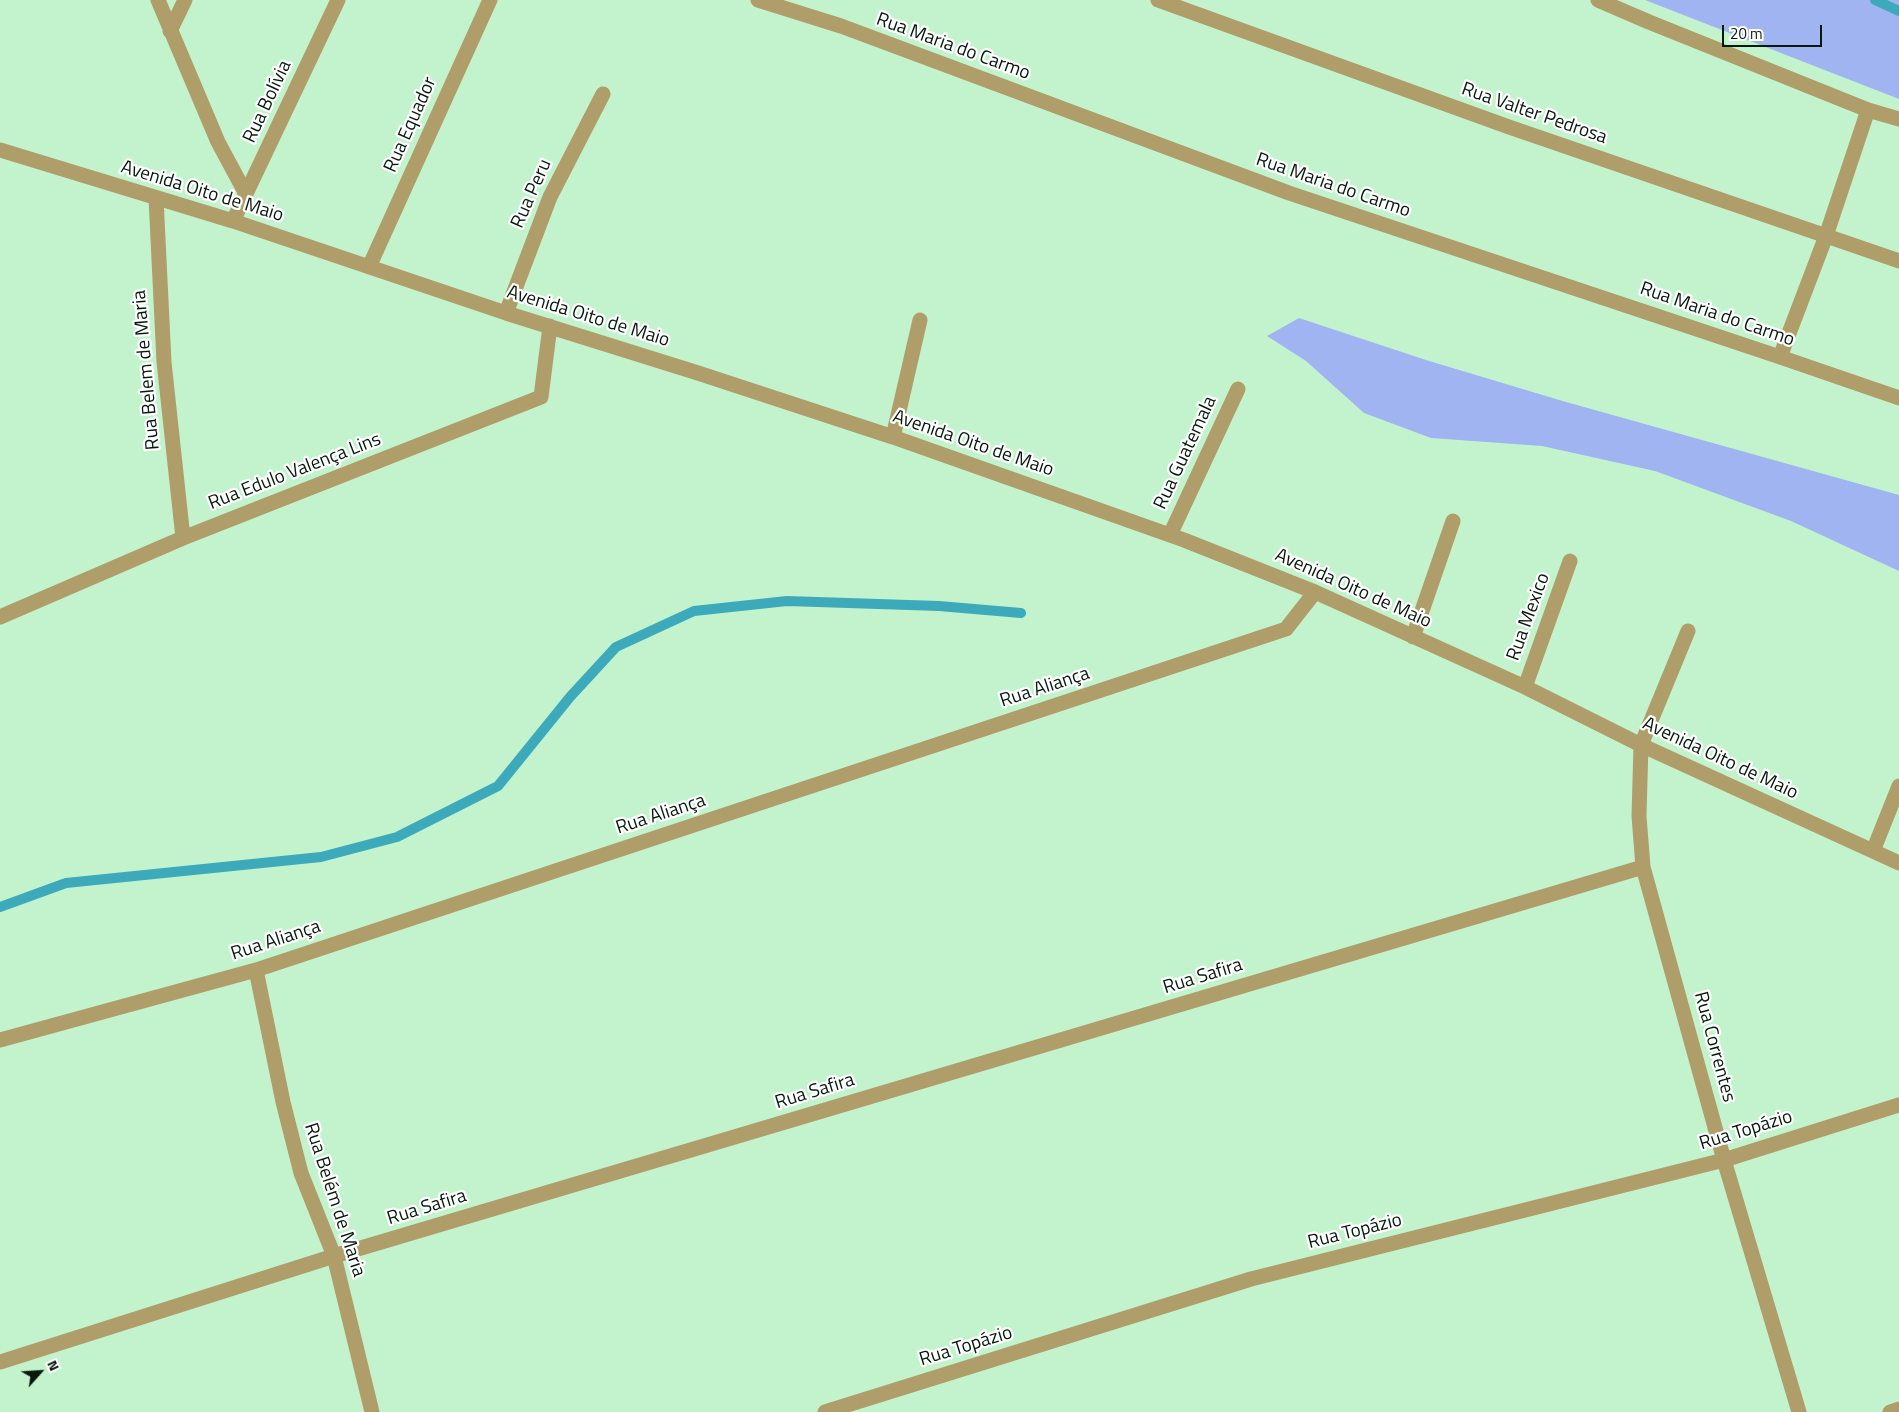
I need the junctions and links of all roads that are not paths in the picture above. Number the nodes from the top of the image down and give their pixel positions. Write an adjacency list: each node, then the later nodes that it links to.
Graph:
1 (158, 0): 9 (street)
2 (185, 0): 9 (street)
3 (338, 0): 14 (street, Rua Bolívia)
4 (490, 0): 19 (street, Rua Equador)
5 (758, 0): 23 (street, Rua Maria do Carmo)
6 (1158, 0): 8 (street, Rua Valter Pedrosa)
7 (1598, 0): 11 (street)
8 (1188, 5): 17 (street, Rua Valter Pedrosa)
9 (170, 31): 14 (street)
10 (603, 94): 20 (street, Rua Peru)
11 (1868, 110): 12 (street); 17 (street)
12 (1899, 119)
13 (0, 150): 15 (street, Avenida Oito de Maio)
14 (246, 194): 16 (street, Rua Bolívia)
15 (156, 198): 16 (street, Avenida Oito de Maio); 29 (street, Rua Belem de Maria)
16 (233, 221): 19 (street, Avenida Oito de Maio)
17 (1826, 236): 18 (street, Rua Valter Pedrosa); 23 (street)
18 (1899, 261)
19 (369, 267): 20 (street, Avenida Oito de Maio)
20 (506, 313): 22 (street, Avenida Oito de Maio)
21 (920, 320): 26 (street)
22 (550, 326): 26 (street, Avenida Oito de Maio); 29 (street, Rua Edulo Valença Lins)
23 (1780, 357): 25 (street, Rua Maria do Carmo)
24 (1238, 389): 28 (street, Rua Guatemala)
25 (1899, 398)
26 (893, 437): 28 (street, Avenida Oito de Maio)
27 (1453, 521): 34 (street)
28 (1170, 535): 31 (street, Avenida Oito de Maio)
29 (183, 538): 32 (street, Rua Edulo Valença Lins)
30 (1570, 561): 35 (street, Rua Mexico)
31 (1315, 592): 34 (street, Avenida Oito de Maio); 41 (street, Rua Aliança)
32 (0, 617)
33 (1688, 631): 36 (street, Rua Correntes)
34 (1413, 637): 35 (street, Avenida Oito de Maio)
35 (1525, 687): 36 (street, Avenida Oito de Maio)
36 (1641, 745): 38 (street, Avenida Oito de Maio); 40 (street, Rua Correntes)
37 (1899, 786): 38 (street)
38 (1873, 851): 39 (street, Avenida Oito de Maio)
39 (1899, 863)
40 (1643, 867): 44 (street, Rua Correntes); 45 (street, Rua Safira)
41 (256, 970): 42 (street, Rua Aliança); 45 (street, Rua Belém de Maria)
42 (0, 1040)
43 (1899, 1105): 44 (street, Rua Topázio)
44 (1724, 1160): 49 (street, Rua Topázio); 50 (street, Rua Correntes)
45 (334, 1256): 46 (street, Rua Safira); 48 (street, Rua Belém de Maria)
46 (0, 1362)
47 (1899, 1409): 51 (street)
48 (372, 1412)
49 (825, 1412)
50 (1799, 1412)
51 (1890, 1412)

